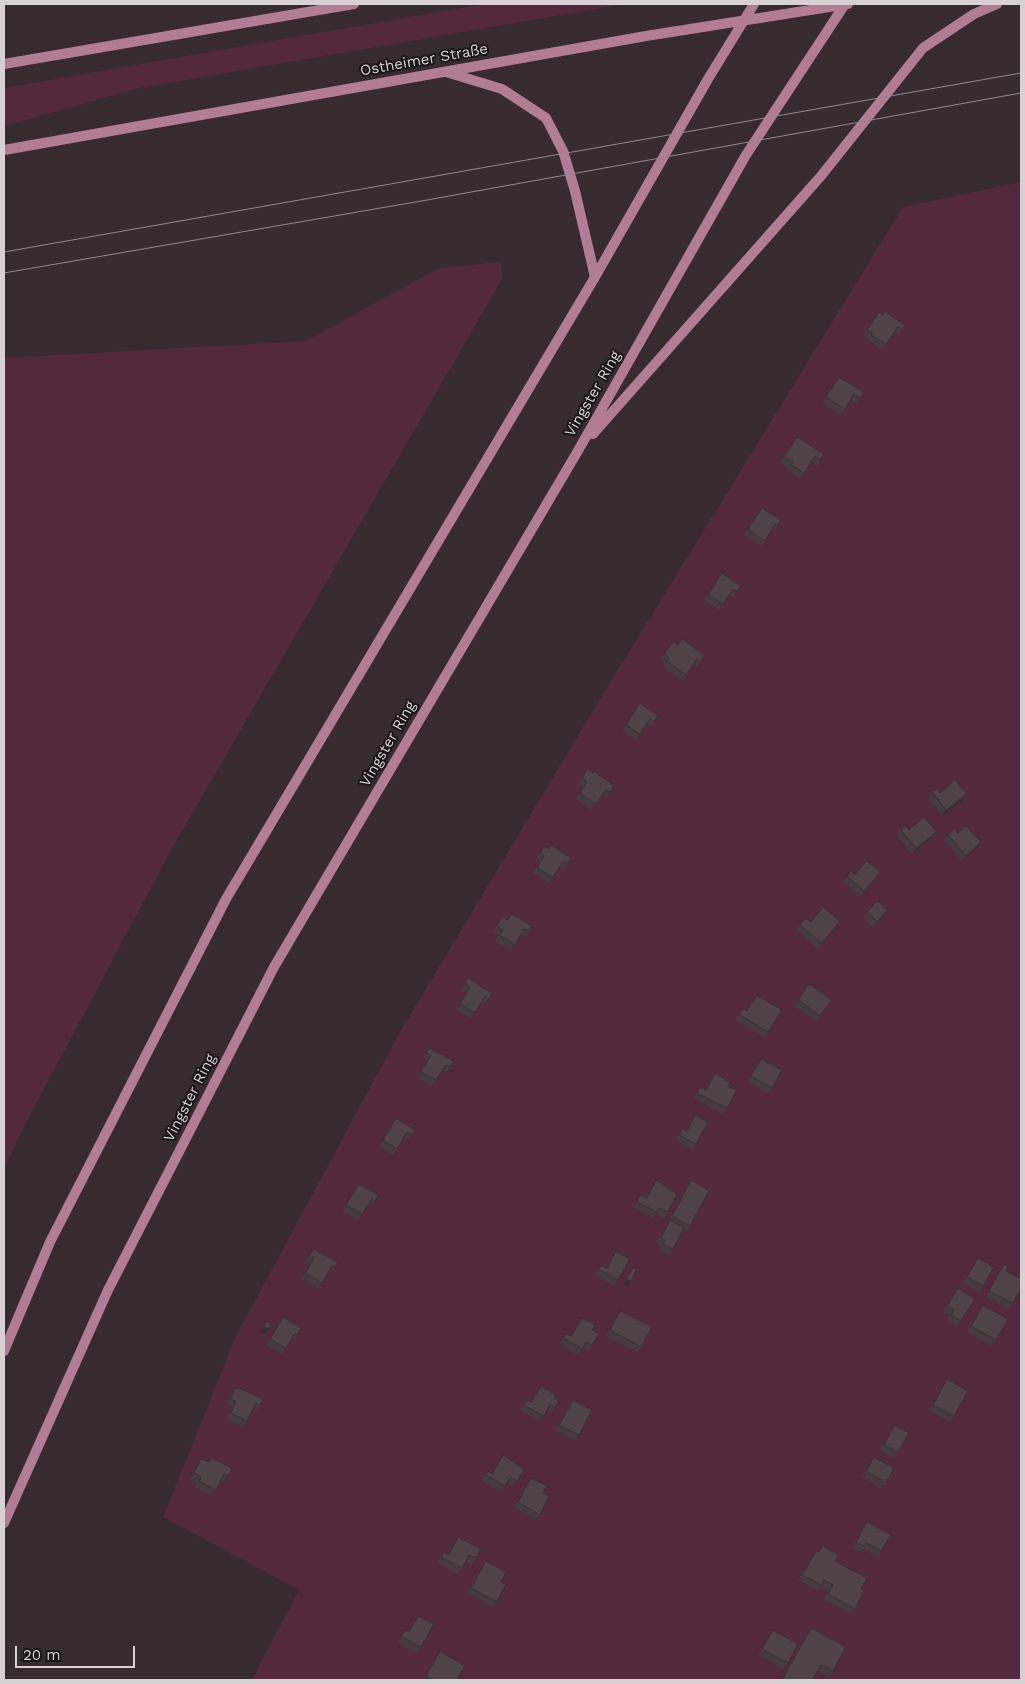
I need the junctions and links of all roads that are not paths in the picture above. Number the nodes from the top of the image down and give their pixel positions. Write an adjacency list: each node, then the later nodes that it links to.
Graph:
1 (354, 4): 6 (main road)
2 (754, 4): 5 (main road)
3 (846, 4): 5 (main road, Ostheimer Straße); 10 (main road, Vingster Ring)
4 (997, 4): 10 (main road)
5 (743, 20): 7 (main road, Ostheimer Straße); 9 (main road)
6 (4, 64)
7 (443, 71): 8 (main road, Ostheimer Straße); 9 (main road)
8 (4, 150)
9 (595, 277): 11 (main road)
10 (579, 450): 12 (main road, Vingster Ring)
11 (4, 1351)
12 (4, 1524)

